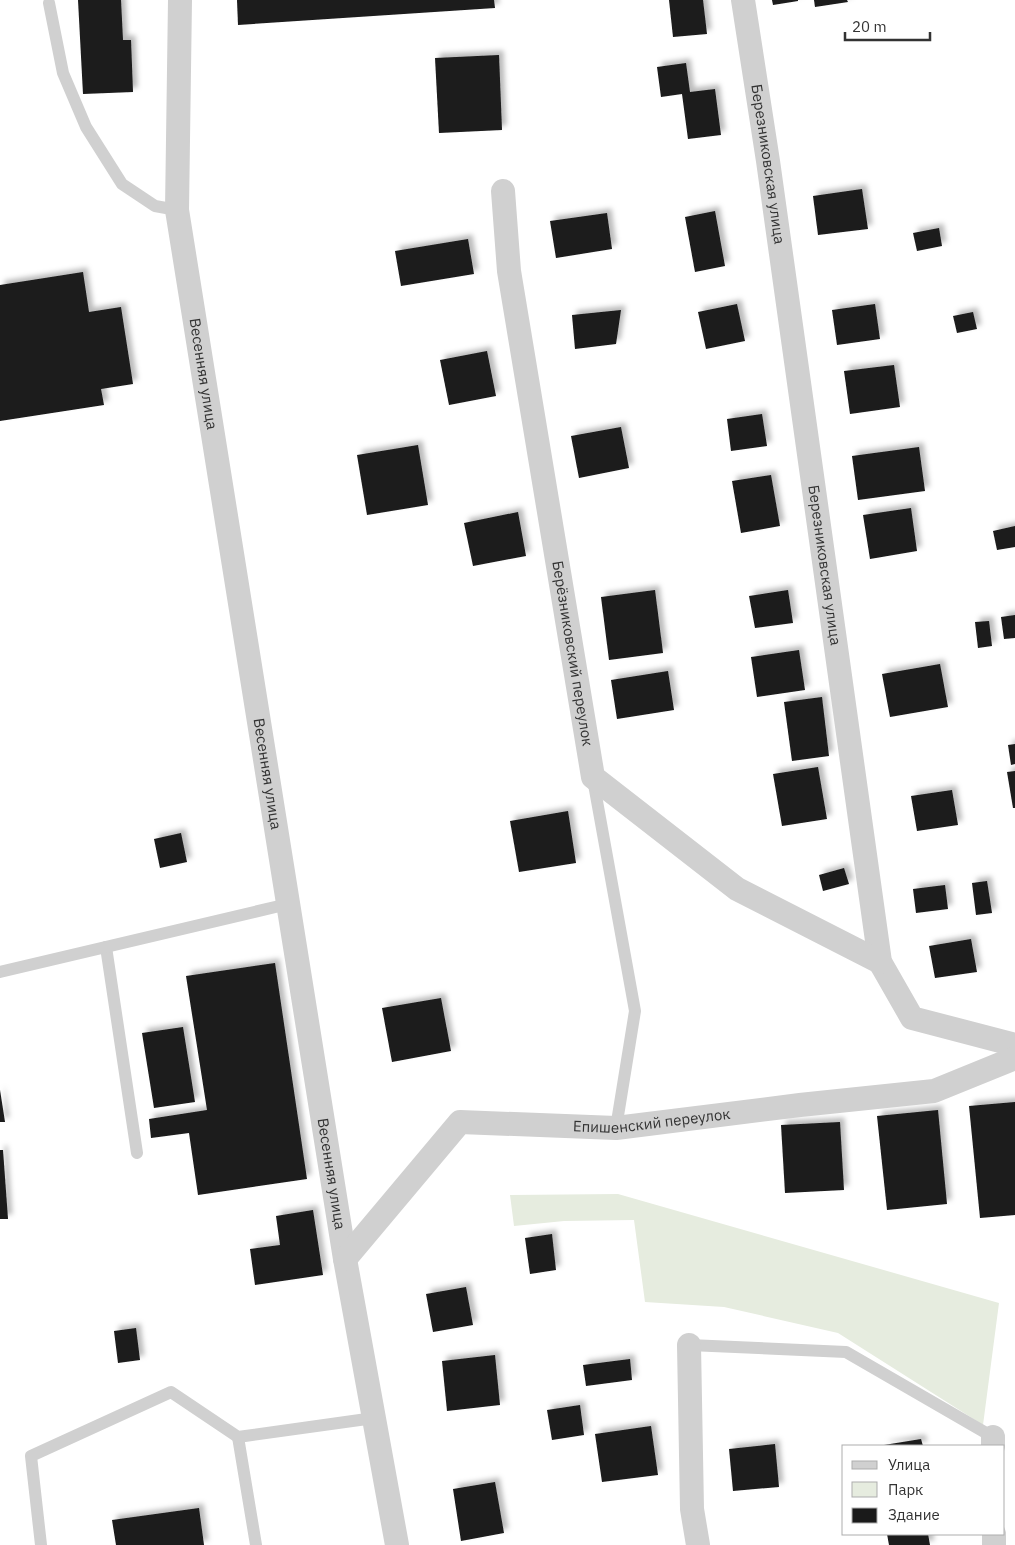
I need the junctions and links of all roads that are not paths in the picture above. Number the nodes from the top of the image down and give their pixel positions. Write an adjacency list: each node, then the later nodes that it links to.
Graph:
1 (180, 0): 5 (street, Весенняя улица)
2 (743, 0): 9 (street, Березниковская улица)
3 (49, 3): 5 (lane)
4 (503, 191): 6 (street, Берёзниковский переулок)
5 (177, 210): 7 (street, Весенняя улица)
6 (593, 777): 9 (street); 13 (lane)
7 (288, 904): 8 (lane); 15 (street, Весенняя улица)
8 (106, 947): 10 (lane); 14 (lane)
9 (880, 962): 11 (street, Березниковская улица)
10 (0, 972)
11 (1015, 1045)
12 (1015, 1058): 13 (street, Епишенский переулок)
13 (616, 1128): 15 (street, Епишенский переулок)
14 (137, 1153)
15 (345, 1259): 17 (street, Весенняя улица)
16 (689, 1345): 19 (lane); 23 (street)
17 (374, 1418): 18 (lane); 22 (street, Весенняя улица)
18 (238, 1437): 20 (lane); 21 (lane)
19 (993, 1442)
20 (41, 1545)
21 (256, 1545)
22 (397, 1545)
23 (698, 1545)

